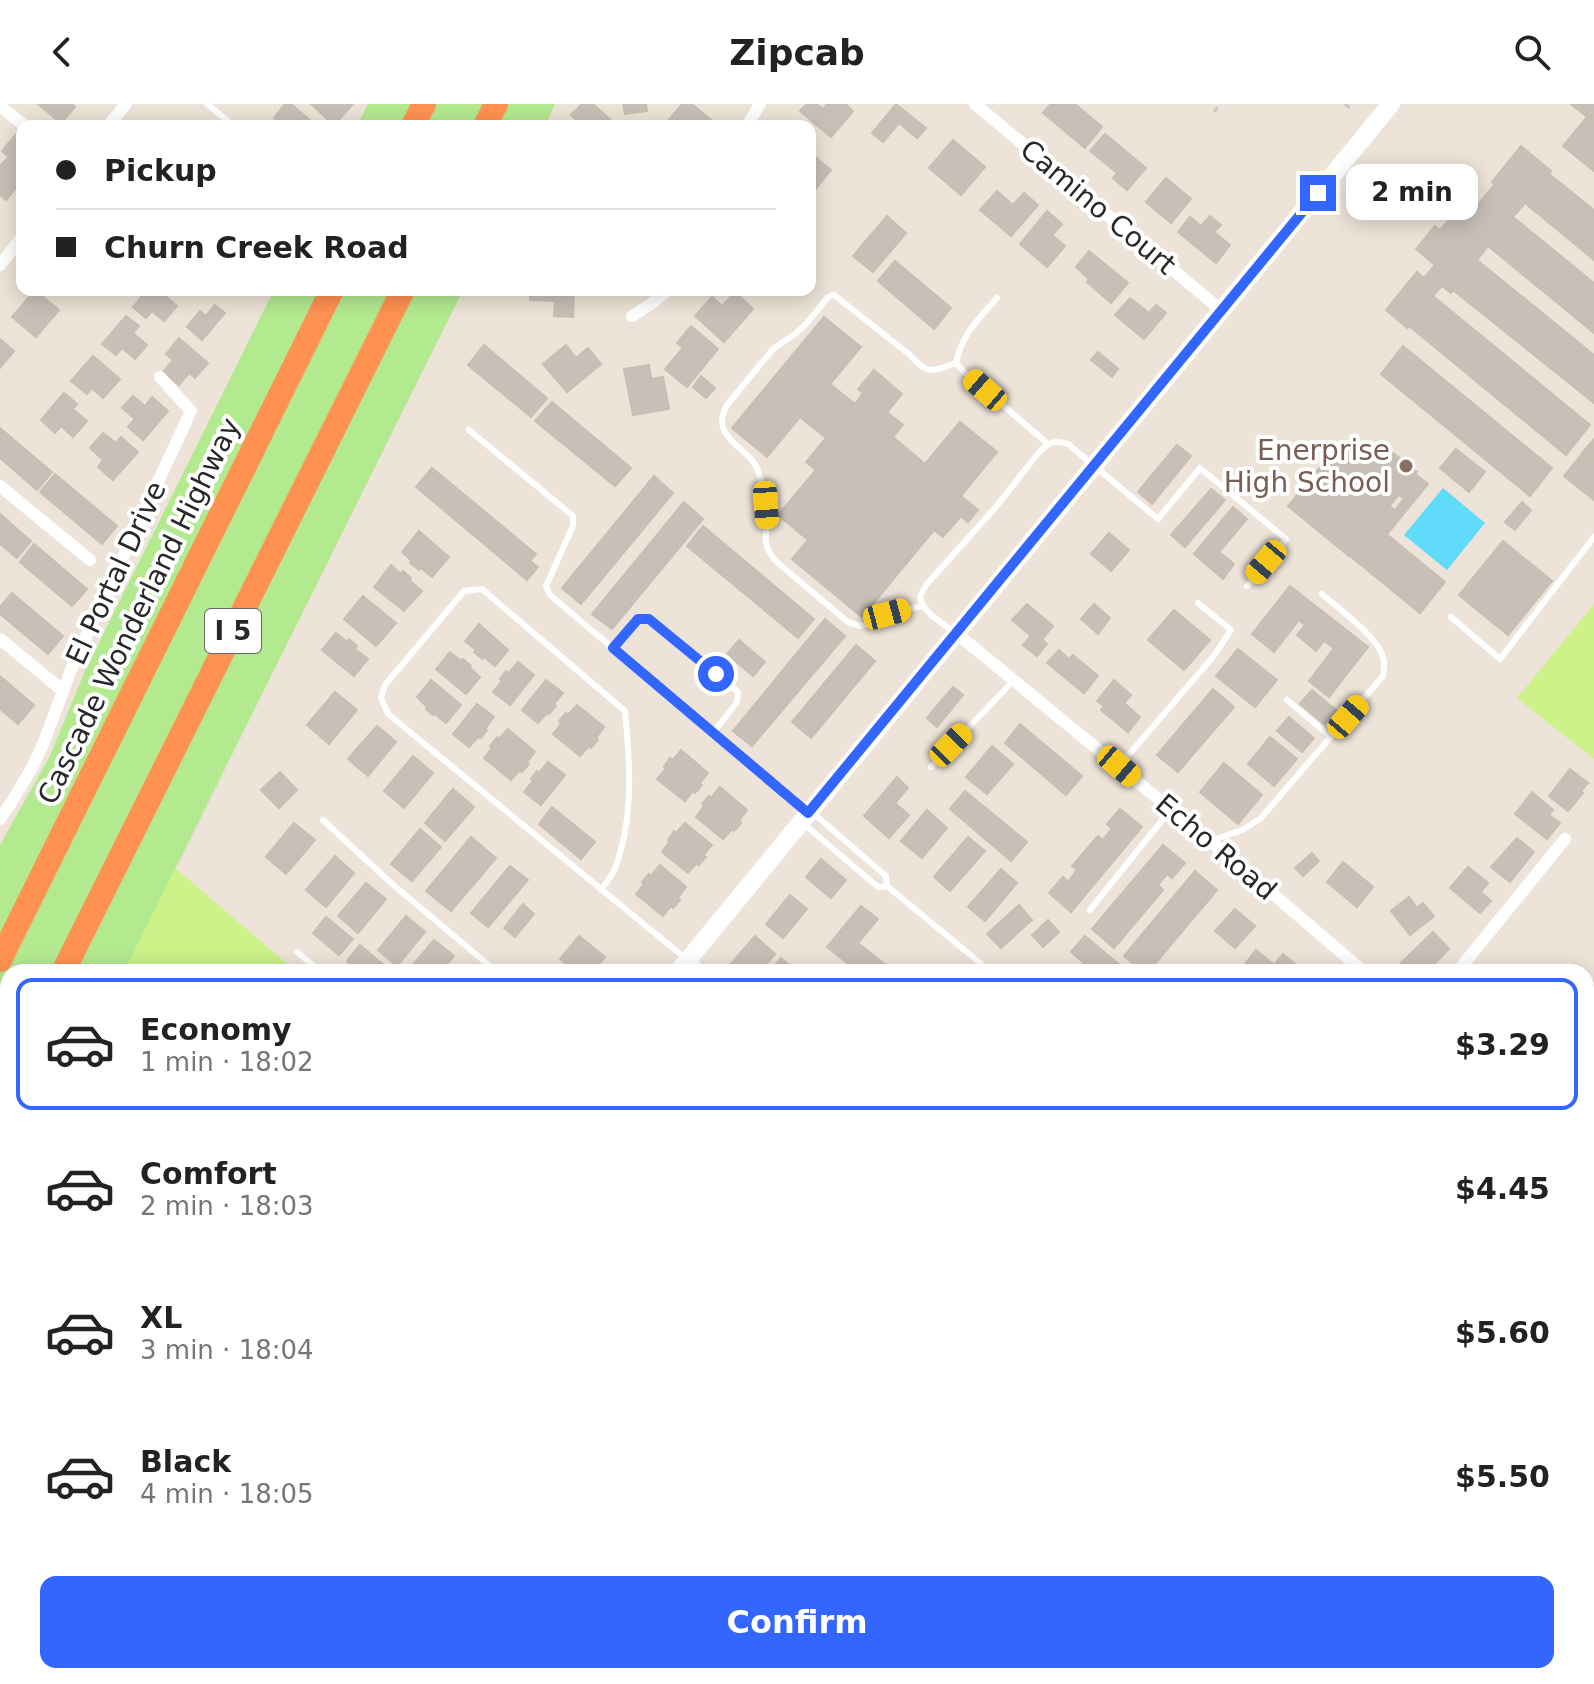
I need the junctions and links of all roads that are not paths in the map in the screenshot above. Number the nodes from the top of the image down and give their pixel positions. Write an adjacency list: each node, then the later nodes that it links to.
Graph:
1 (126, 104): 7 (street)
2 (207, 104): 8 (lane)
3 (975, 104): 15 (street, Camino Court)
4 (1391, 104): 15 (main road)
5 (0, 106): 6 (street)
6 (18, 120)
7 (113, 120)
8 (227, 120)
9 (16, 245): 10 (street)
10 (0, 265)
11 (329, 296): 50 (highway, Cascade Wonderland Highway / I 5)
12 (400, 296): 51 (highway, I 5)
13 (661, 296): 16 (street)
14 (997, 298): 17 (lane)
15 (1221, 310): 21 (main road)
16 (632, 316)
17 (956, 363): 20 (lane); 28 (lane)
18 (160, 377): 34 (street, El Portal Drive)
19 (469, 430): 32 (lane)
20 (1048, 444): 21 (lane); 28 (lane)
21 (1094, 466): 25 (lane); 30 (main road)
22 (0, 486): 24 (street)
23 (1594, 537): 29 (lane)
24 (90, 560)
25 (1247, 586)
26 (1322, 594): 37 (lane)
27 (1198, 603): 38 (lane)
28 (922, 606): 30 (lane)
29 (1451, 617)
30 (956, 633): 33 (street, Echo Road); 41 (main road)
31 (0, 639): 34 (street)
32 (613, 648): 36 (lane); 36 (lane)
33 (1014, 680): 38 (street, Echo Road); 39 (lane)
34 (62, 690): 42 (street, El Portal Drive)
35 (1287, 700): 37 (lane)
36 (713, 733): 41 (lane)
37 (1331, 737): 45 (lane)
38 (1119, 766): 40 (street, Echo Road)
39 (931, 767)
40 (1171, 809): 45 (street, Echo Road); 48 (lane)
41 (806, 815): 46 (lane); 46 (lane); 55 (main road)
42 (0, 819)
43 (323, 820): 53 (lane)
44 (1565, 839): 58 (street)
45 (1210, 841): 57 (street, Echo Road)
46 (887, 886): 56 (lane)
47 (601, 890): 47 (lane); 54 (lane)
48 (1090, 910)
49 (297, 952): 52 (lane)
50 (0, 960)
51 (67, 964)
52 (311, 964)
53 (487, 964)
54 (684, 964)
55 (692, 964)
56 (981, 964)
57 (1355, 964)
58 (1463, 964)

